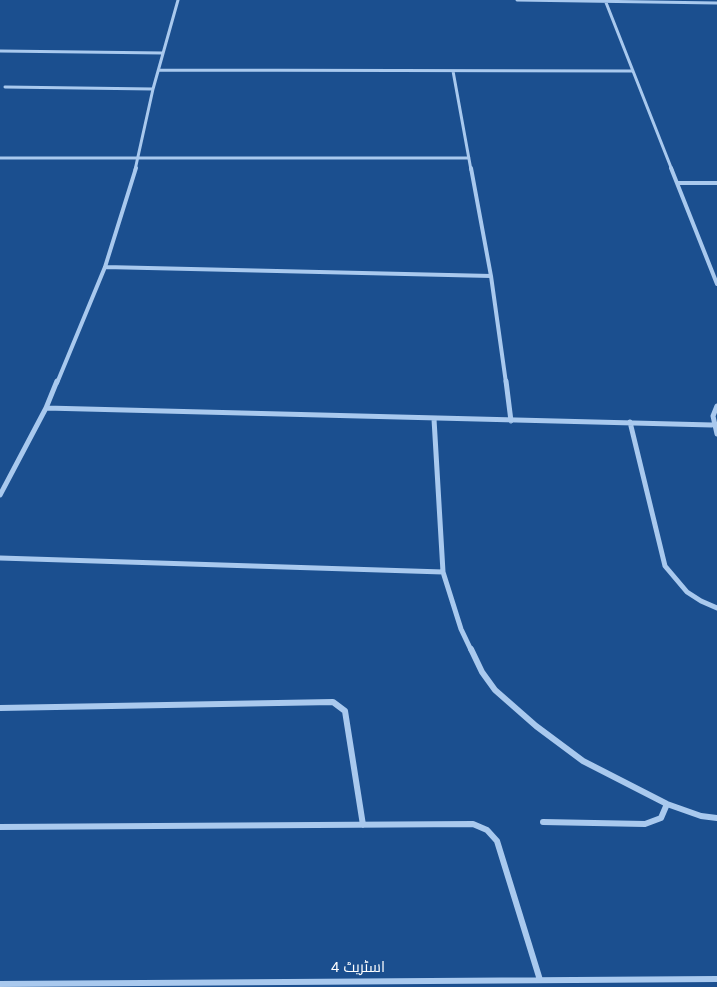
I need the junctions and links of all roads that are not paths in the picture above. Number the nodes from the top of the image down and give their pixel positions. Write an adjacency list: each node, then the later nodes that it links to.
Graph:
1 (178, 0): 6 (street)
2 (517, 0): 3 (street)
3 (605, 0): 4 (street); 9 (street)
4 (717, 3)
5 (0, 51): 6 (street)
6 (164, 53): 7 (street)
7 (159, 70): 8 (street); 11 (street)
8 (453, 71): 9 (street); 14 (street)
9 (633, 71): 15 (street)
10 (5, 87): 11 (street)
11 (153, 89): 13 (street)
12 (0, 158): 13 (street)
13 (139, 158): 14 (street); 17 (street)
14 (469, 158): 18 (street)
15 (677, 183): 16 (street); 19 (street)
16 (717, 183)
17 (105, 267): 18 (street); 21 (street)
18 (490, 276): 23 (street)
19 (717, 284)
20 (717, 406): 25 (street)
21 (46, 408): 22 (street); 27 (street)
22 (434, 419): 23 (street); 29 (street)
23 (511, 421): 24 (street)
24 (630, 422): 25 (street); 30 (street)
25 (712, 424): 26 (street)
26 (717, 434)
27 (0, 495)
28 (0, 558): 29 (street)
29 (443, 572): 32 (street)
30 (717, 608)
31 (0, 708): 35 (street)
32 (667, 804): 33 (street); 34 (street)
33 (717, 818)
34 (543, 822)
35 (363, 825): 36 (street); 38 (street)
36 (0, 827)
37 (717, 979): 38 (street, اسٹریٹ 4)
38 (540, 980): 39 (street, اسٹریٹ 4)
39 (0, 984)

